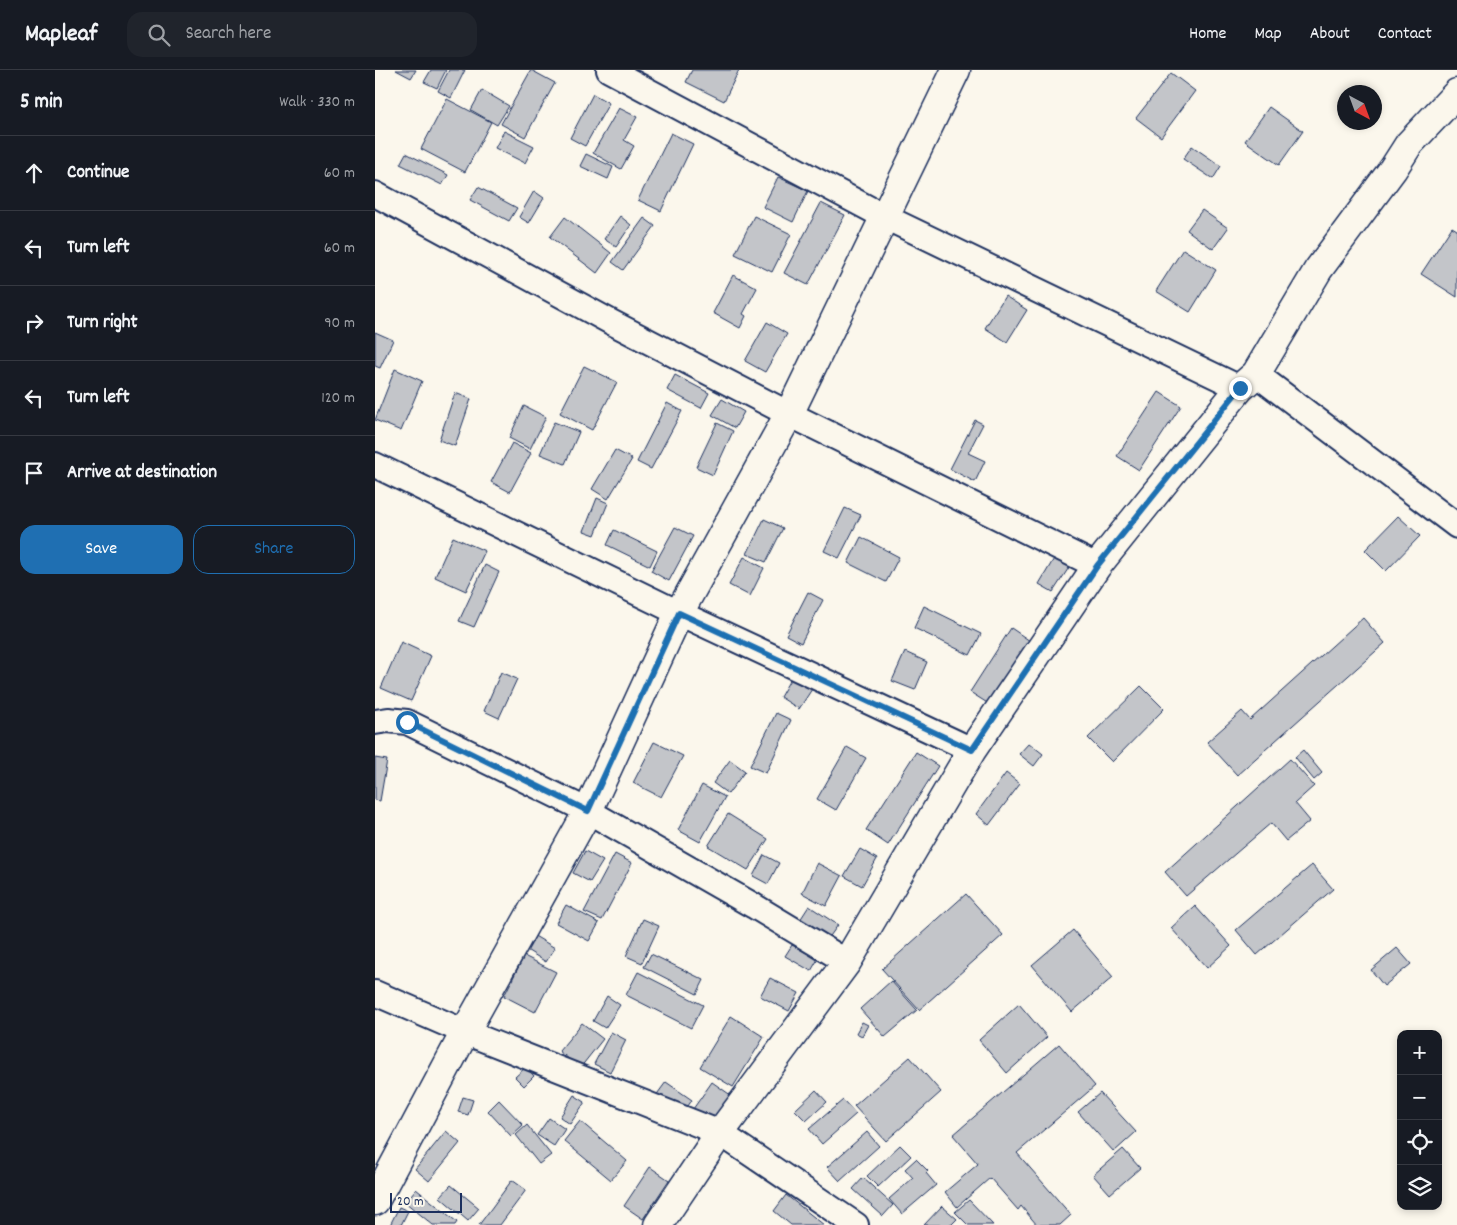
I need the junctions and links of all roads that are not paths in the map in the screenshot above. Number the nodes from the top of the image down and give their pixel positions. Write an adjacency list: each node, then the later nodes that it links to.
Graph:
1 (609, 70): 5 (street)
2 (957, 70): 5 (main road)
3 (1457, 93): 6 (main road)
4 (375, 194): 7 (street)
5 (885, 217): 6 (street); 7 (main road)
6 (1248, 381): 9 (street); 10 (main road)
7 (789, 414): 10 (street); 11 (main road)
8 (375, 465): 11 (street)
9 (1457, 526)
10 (1097, 566): 13 (main road)
11 (679, 613): 13 (street); 14 (main road)
12 (375, 722): 14 (street)
13 (972, 750): 15 (main road)
14 (588, 811): 15 (street); 17 (main road)
15 (847, 962): 18 (main road)
16 (375, 993): 17 (street)
17 (465, 1032): 18 (street); 19 (main road)
18 (720, 1133): 20 (main road); 21 (street)
19 (375, 1201)
20 (658, 1225)
21 (856, 1225)

